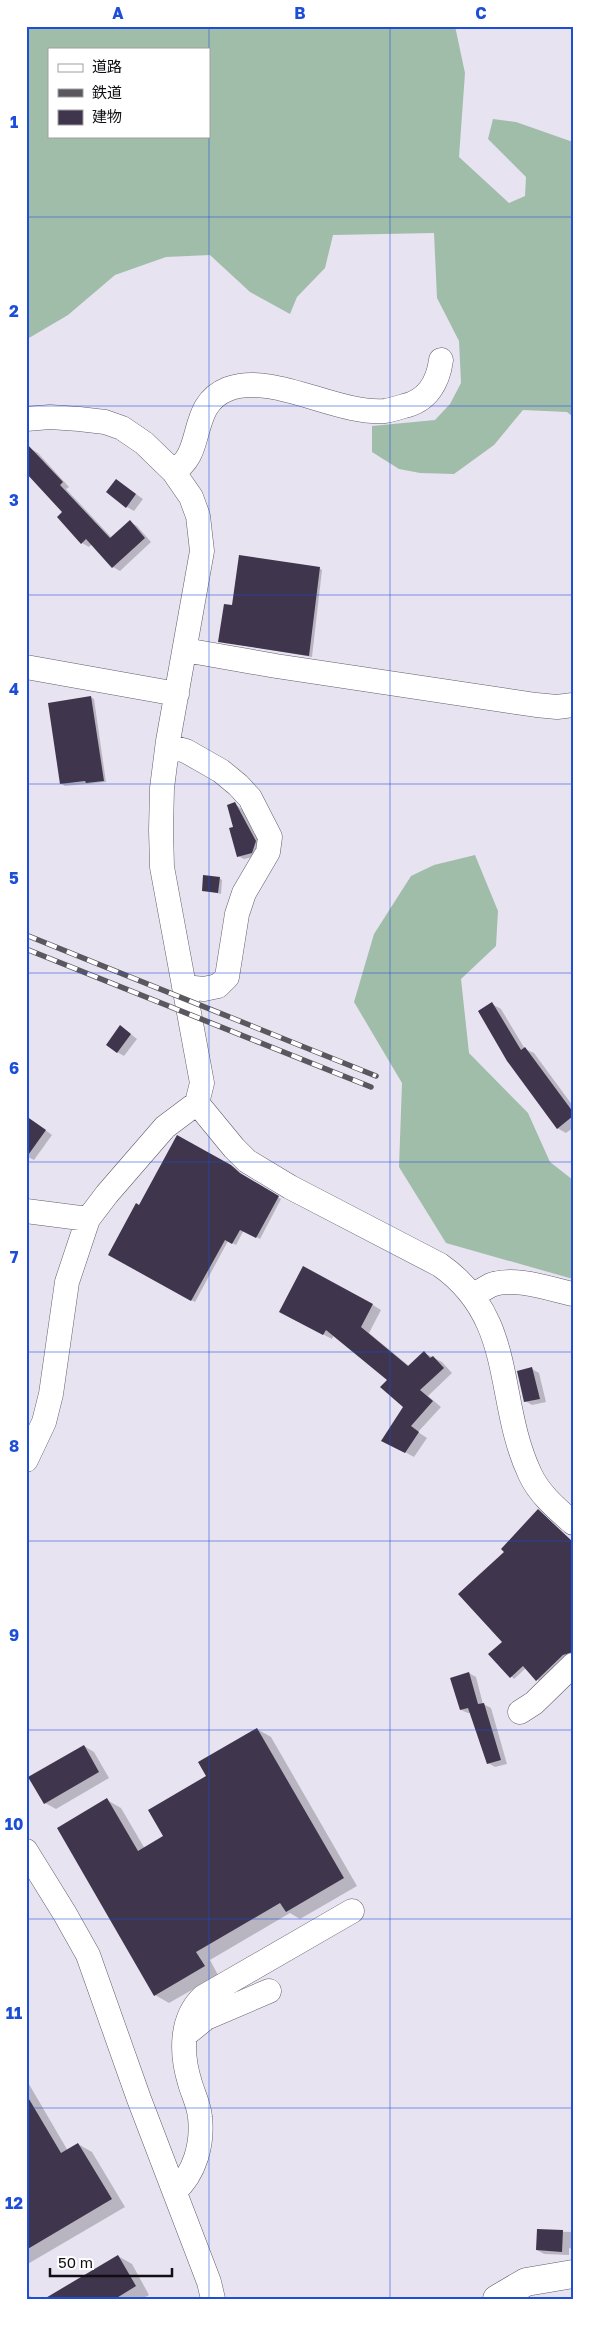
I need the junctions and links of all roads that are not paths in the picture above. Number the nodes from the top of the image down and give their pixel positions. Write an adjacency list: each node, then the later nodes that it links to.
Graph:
1 (441, 360): 3 (street)
2 (26, 419): 3 (street)
3 (173, 471): 4 (street)
4 (185, 650): 6 (street); 7 (street)
5 (26, 668): 6 (street)
6 (177, 694): 8 (street)
7 (573, 705)
8 (168, 746): 9 (street); 9 (street)
9 (184, 987): 10 (street)
10 (198, 1103): 12 (street); 14 (street)
11 (26, 1211): 12 (street)
12 (88, 1219): 15 (street)
13 (573, 1294): 14 (street)
14 (474, 1295): 16 (street)
15 (26, 1460)
16 (573, 1523)
17 (573, 1665): 18 (street)
18 (520, 1712)
19 (26, 1852): 23 (street)
20 (352, 1911): 22 (street)
21 (269, 1991): 22 (street)
22 (185, 2035): 23 (street)
23 (175, 2191): 25 (street)
24 (573, 2274): 26 (main road)
25 (213, 2299)
26 (497, 2299)

